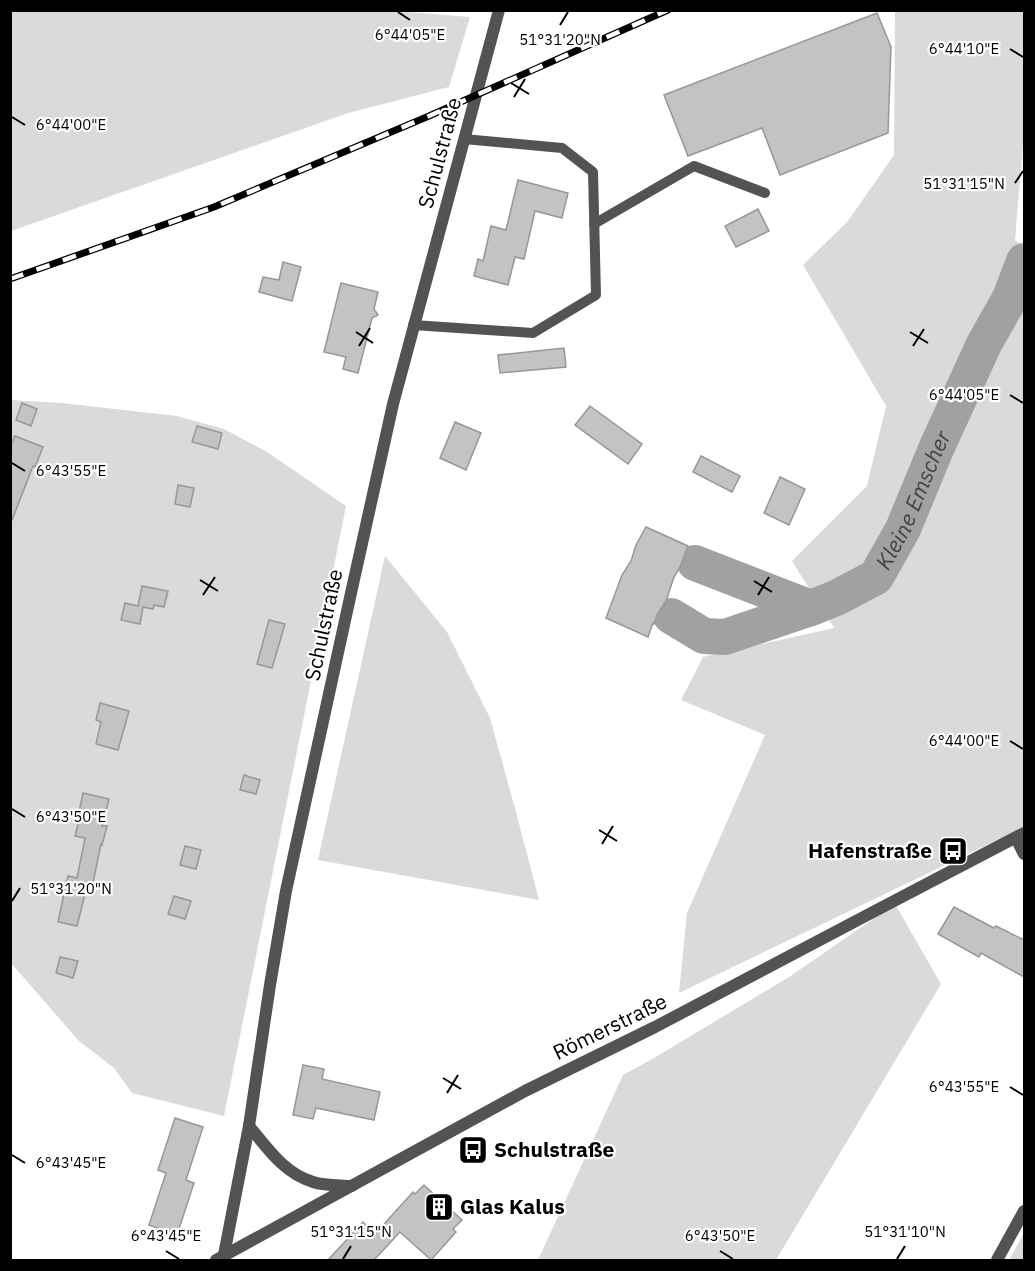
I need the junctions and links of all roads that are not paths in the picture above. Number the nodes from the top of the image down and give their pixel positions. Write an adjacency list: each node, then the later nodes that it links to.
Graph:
1 (499, 10): 2 (street, Schulstraße)
2 (464, 139): 4 (lane); 5 (street, Schulstraße)
3 (765, 194): 4 (lane)
4 (594, 224): 5 (lane)
5 (413, 325): 8 (street, Schulstraße)
6 (1020, 836): 7 (street); 9 (street, Römerstraße)
7 (1024, 854)
8 (249, 1126): 9 (street); 11 (street, Schulstraße)
9 (352, 1186): 11 (street, Römerstraße)
10 (1024, 1211): 12 (street)
11 (221, 1259)
12 (997, 1260)

